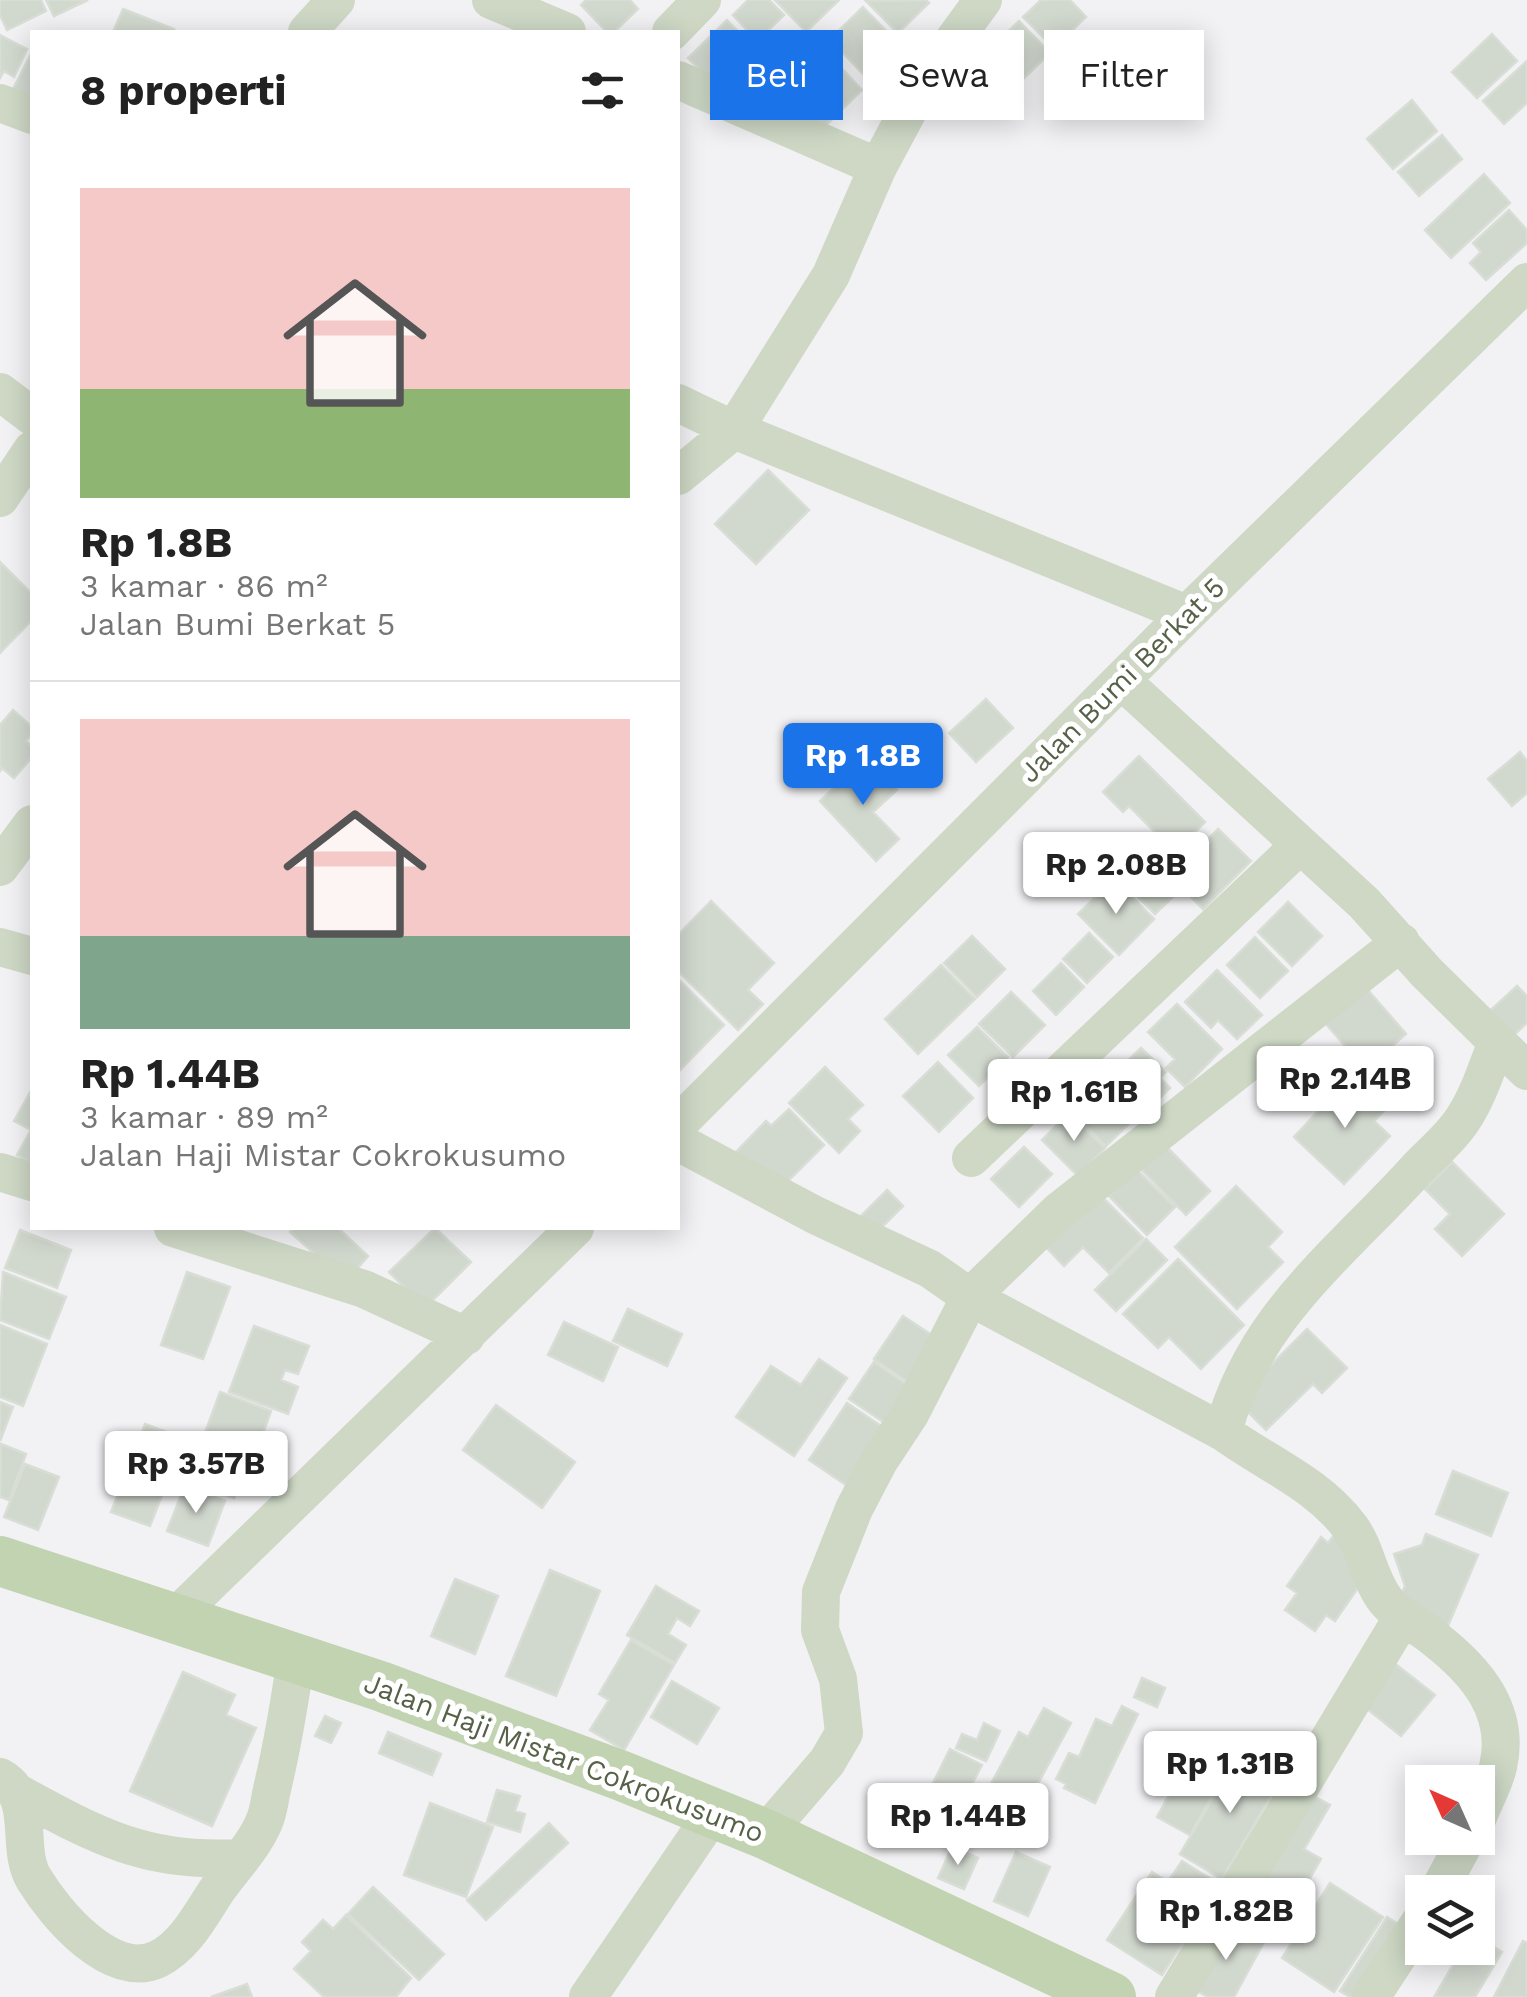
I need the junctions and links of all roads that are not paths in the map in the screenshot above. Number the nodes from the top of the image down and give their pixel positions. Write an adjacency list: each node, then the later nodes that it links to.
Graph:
1 (336, 0): 5 (street)
2 (490, 0): 6 (street)
3 (702, 0): 7 (street)
4 (984, 0): 11 (street)
5 (309, 30)
6 (562, 30)
7 (672, 30)
8 (680, 81): 11 (street)
9 (0, 103): 10 (street)
10 (30, 113)
11 (878, 167): 16 (street)
12 (1527, 282): 20 (street, Jalan Bumi Berkat 5)
13 (0, 392): 15 (street)
14 (680, 404): 16 (street)
15 (30, 414)
16 (734, 430): 18 (street); 20 (street)
17 (30, 453): 19 (street)
18 (680, 474)
19 (0, 498)
20 (1187, 614): 21 (street, Jalan Bumi Berkat 5)
21 (1121, 680): 23 (street); 30 (street, Jalan Bumi Berkat 5)
22 (30, 827): 24 (street)
23 (1300, 844): 25 (street); 32 (street)
24 (0, 867)
25 (1400, 942): 28 (street); 37 (street)
26 (0, 947): 27 (street)
27 (30, 955)
28 (1498, 1042): 29 (street); 39 (street)
29 (1527, 1071)
30 (680, 1122)
31 (680, 1143): 37 (street)
32 (971, 1158)
33 (0, 1172): 34 (street)
34 (30, 1181)
35 (179, 1230): 38 (street)
36 (573, 1230): 38 (street)
37 (970, 1297): 39 (street); 47 (street)
38 (466, 1336): 42 (street)
39 (1224, 1432): 41 (street)
40 (0, 1561): 42 (main road, Jalan Haji Mistar Cokrokusumo)
41 (1402, 1618): 44 (street); 52 (street)
42 (172, 1620): 43 (main road, Jalan Haji Mistar Cokrokusumo)
43 (296, 1658): 46 (main road, Jalan Haji Mistar Cokrokusumo); 48 (street)
44 (1495, 1775)
45 (9, 1785): 48 (street); 48 (street)
46 (714, 1812): 47 (main road, Jalan Haji Mistar Cokrokusumo); 50 (street)
47 (764, 1834): 51 (main road, Jalan Haji Mistar Cokrokusumo)
48 (240, 1858)
49 (1405, 1944): 53 (street)
50 (588, 1997)
51 (1110, 1997)
52 (1174, 1997)
53 (1370, 1997)

